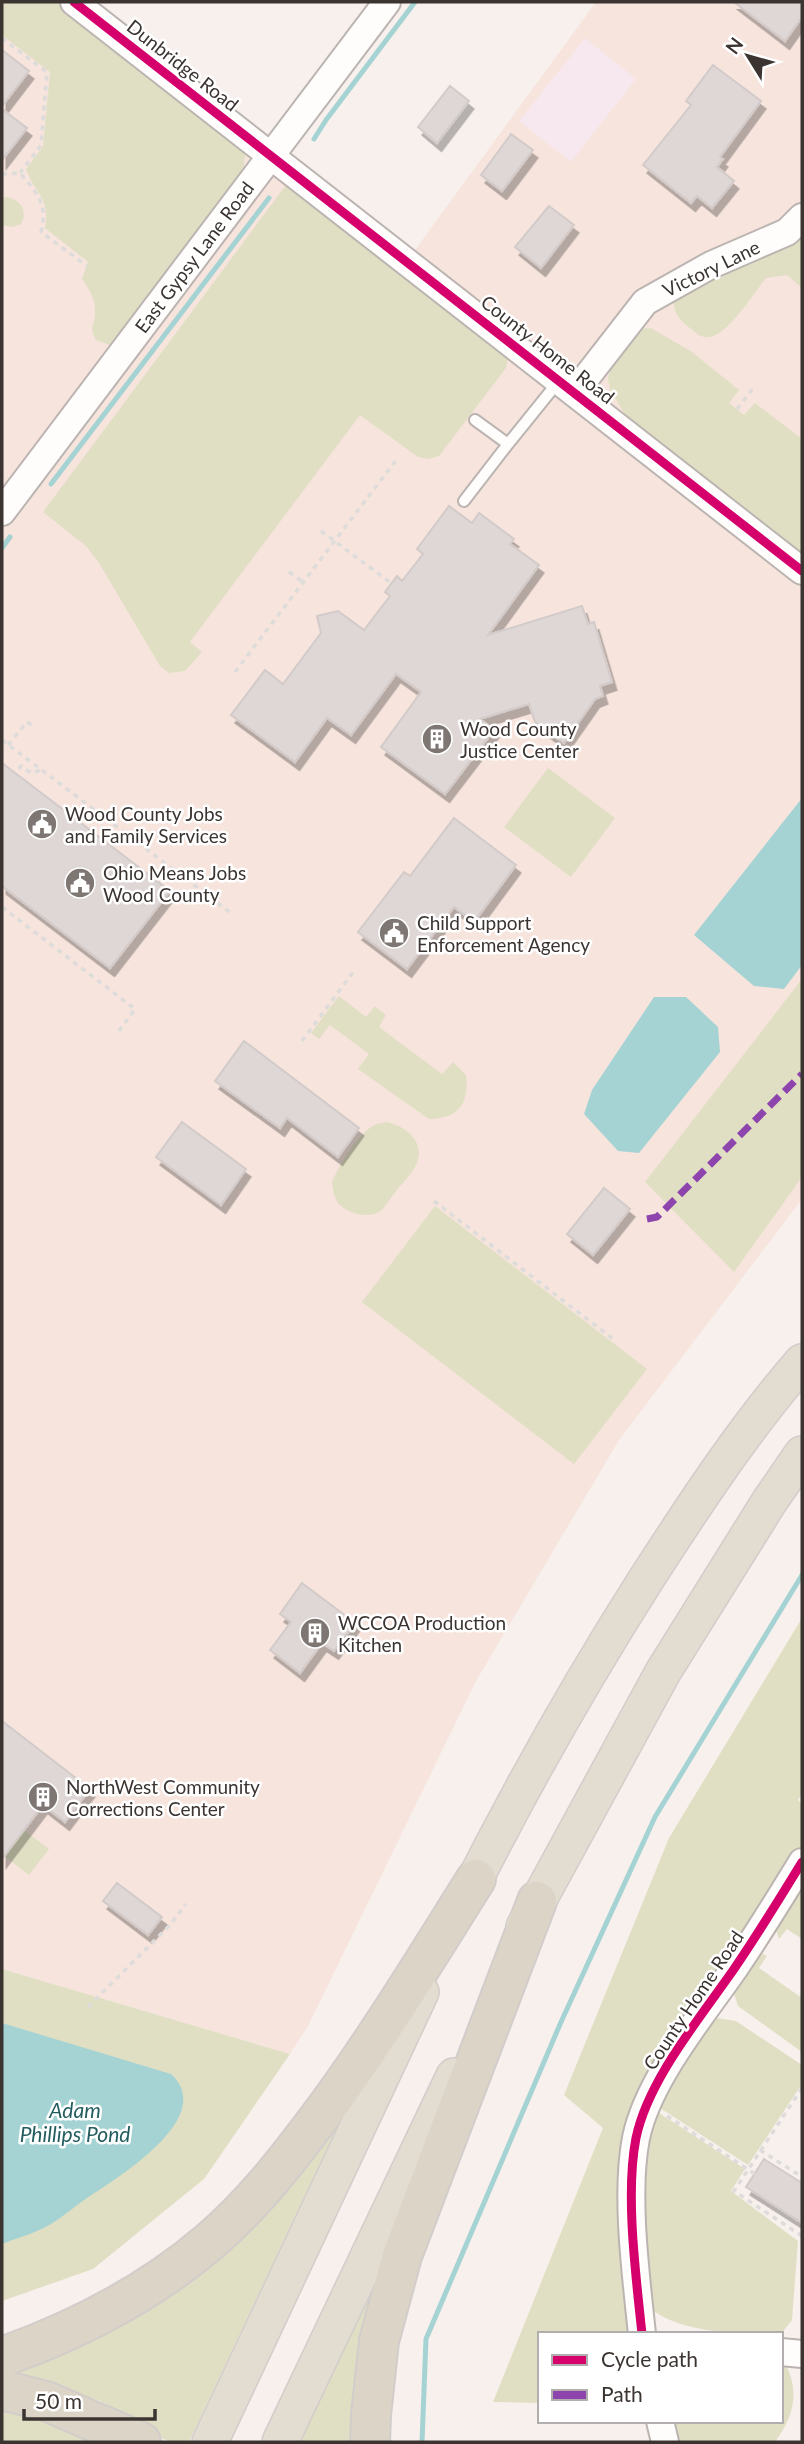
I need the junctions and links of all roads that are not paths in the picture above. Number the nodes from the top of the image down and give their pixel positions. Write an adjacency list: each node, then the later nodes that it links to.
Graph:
1 (74, 2): 3 (street, Dunbridge Road)
2 (387, 2): 3 (street, East Gypsy Lane Road)
3 (271, 155): 5 (street, County Home Road); 9 (street, East Gypsy Lane Road)
4 (802, 217): 5 (street, Victory Lane)
5 (567, 387): 7 (lane); 10 (street, County Home Road)
6 (475, 419): 7 (lane)
7 (508, 444): 8 (lane)
8 (464, 501)
9 (2, 512)
10 (802, 571)
11 (802, 1362): 14 (highway)
12 (802, 1454): 15 (highway)
13 (802, 1862): 16 (street, County Home Road)
14 (475, 1879): 19 (highway); 23 (highway)
15 (537, 1901): 24 (highway); 25 (highway)
16 (642, 2332)
17 (783, 2351): 18 (street)
18 (802, 2354)
19 (2, 2357)
20 (2, 2390): 22 (highway)
21 (660, 2423): 26 (street)
22 (141, 2442)
23 (210, 2442)
24 (280, 2442)
25 (370, 2442)
26 (665, 2442)

